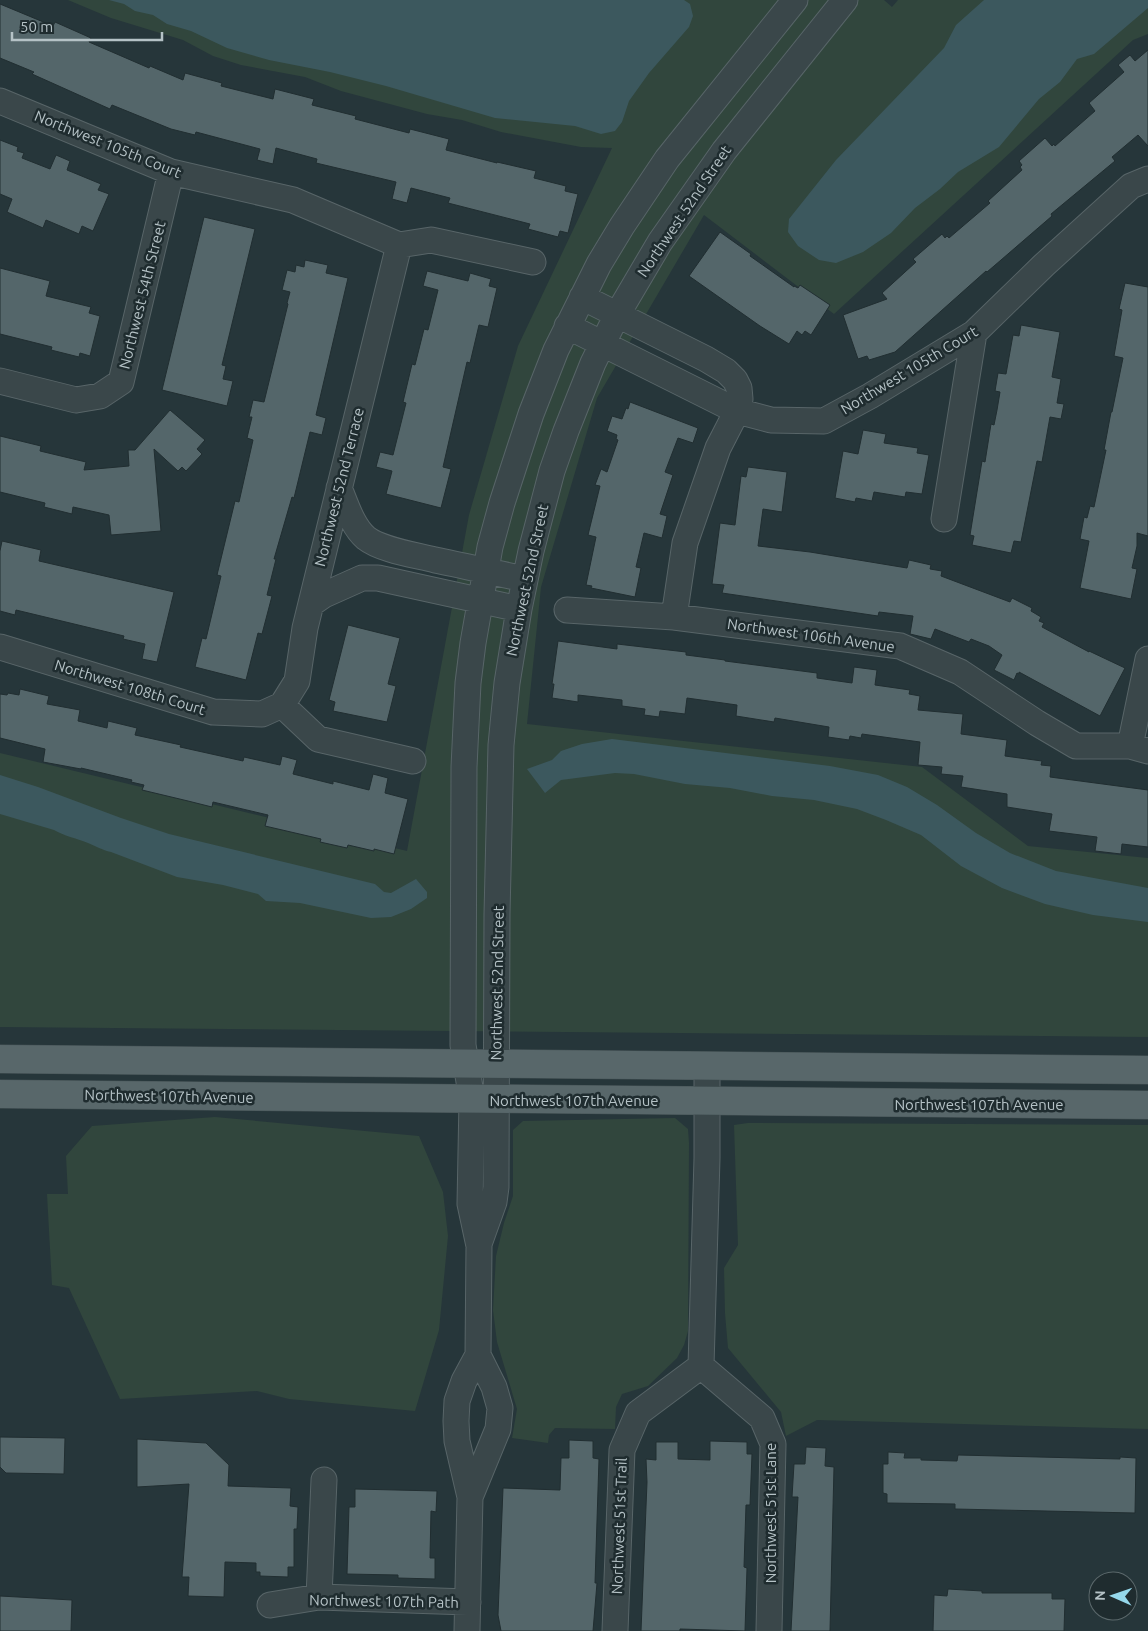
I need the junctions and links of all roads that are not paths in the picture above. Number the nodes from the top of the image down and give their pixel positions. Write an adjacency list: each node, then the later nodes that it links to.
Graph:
1 (795, 0): 8 (street, Northwest 52nd Street)
2 (845, 0): 9 (street, Northwest 52nd Street)
3 (0, 102): 4 (street, Northwest 105th Court)
4 (171, 172): 6 (street, Northwest 105th Court); 14 (street, Northwest 54th Street)
5 (1148, 179): 11 (street, Northwest 105th Court)
6 (399, 245): 7 (street); 17 (street, Northwest 52nd Terrace)
7 (533, 262)
8 (582, 297): 9 (street); 10 (street, Northwest 52nd Street)
9 (617, 315): 12 (street, Northwest 52nd Street); 13 (street)
10 (567, 326): 12 (street, Northwest 105th Court); 21 (street, Northwest 52nd Street)
11 (974, 333): 16 (street, Northwest 105th Court); 18 (street)
12 (603, 344): 15 (street, Northwest 105th Court); 23 (street, Northwest 52nd Street)
13 (696, 354): 15 (street); 16 (street)
14 (0, 381)
15 (682, 382): 16 (street, Northwest 105th Court)
16 (737, 411): 28 (street)
17 (339, 488): 19 (street); 20 (street, Northwest 52nd Terrace)
18 (944, 519)
19 (376, 542): 20 (street); 21 (street); 22 (street)
20 (325, 544): 22 (street); 25 (street, Northwest 52nd Terrace)
21 (486, 571): 23 (street); 24 (street, Northwest 52nd Street)
22 (370, 578): 24 (street); 25 (street)
23 (525, 580): 26 (street, Northwest 52nd Street)
24 (480, 601): 26 (street); 35 (street, Northwest 52nd Street)
25 (311, 604): 31 (street, Northwest 52nd Terrace)
26 (519, 609): 36 (street, Northwest 52nd Street)
27 (567, 610): 28 (street, Northwest 106th Avenue)
28 (674, 616): 32 (street, Northwest 106th Avenue)
29 (0, 647): 31 (street, Northwest 108th Court)
30 (1148, 659): 32 (street)
31 (272, 710): 33 (street)
32 (1139, 749)
33 (413, 762)
34 (0, 1059): 35 (main road)
35 (466, 1064): 36 (main road); 40 (street, Northwest 52nd Street)
36 (496, 1064): 37 (main road); 40 (street, Northwest 52nd Street)
37 (707, 1066): 38 (main road); 41 (street)
38 (1148, 1070)
39 (0, 1094): 40 (main road, Northwest 107th Avenue)
40 (485, 1100): 41 (main road, Northwest 107th Avenue); 43 (street, Northwest 52nd Street)
41 (707, 1101): 42 (main road, Northwest 107th Avenue); 44 (street)
42 (1148, 1105)
43 (478, 1355): 45 (street, Northwest 52nd Street); 46 (street, Northwest 52nd Street)
44 (700, 1366): 53 (street, Northwest 51st Trail); 54 (street, Northwest 51st Lane)
45 (457, 1437): 46 (street); 48 (street, Northwest 52nd Street)
46 (494, 1439): 48 (street, Northwest 52nd Street)
47 (324, 1480): 49 (street)
48 (470, 1496): 50 (street, Northwest 52nd Street)
49 (319, 1596): 50 (street, Northwest 107th Path); 51 (street, Northwest 107th Path)
50 (468, 1602): 52 (street, Northwest 52nd Street)
51 (270, 1605)
52 (467, 1631)
53 (615, 1631)
54 (769, 1631)

